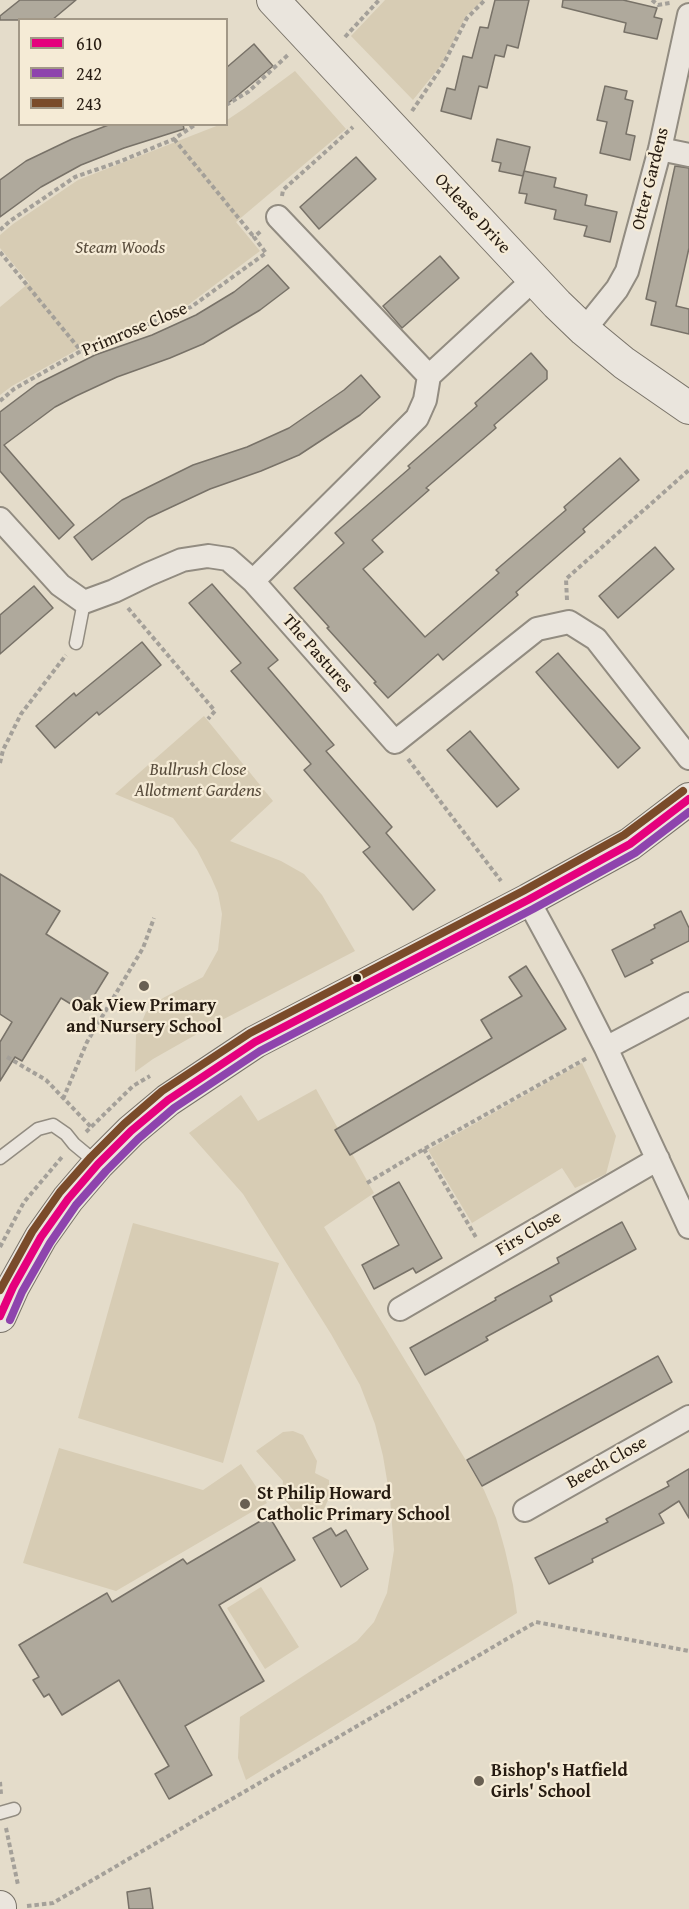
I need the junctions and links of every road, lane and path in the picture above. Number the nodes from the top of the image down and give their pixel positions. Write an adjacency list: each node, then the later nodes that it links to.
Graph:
1 (273, 0): 5 (street, Oxlease Drive)
2 (379, 0): 5 (path)
3 (485, 0): 9 (path)
4 (689, 15): 11 (street, Otter Gardens)
5 (316, 46): 6 (path); 7 (street, Oxlease Drive)
6 (228, 104)
7 (374, 108): 9 (street, Oxlease Drive); 13 (path)
8 (193, 126): 10 (path)
9 (396, 134): 17 (street, Oxlease Drive)
10 (174, 139): 14 (path); 15 (path)
11 (660, 149): 12 (street); 18 (street, Otter Gardens)
12 (689, 155)
13 (278, 217): 15 (path); 20 (street)
14 (0, 230)
15 (254, 237): 19 (path, Primrose Close)
16 (0, 252): 19 (path)
17 (533, 280): 18 (street, Oxlease Drive); 20 (street)
18 (584, 330): 22 (street, Oxlease Drive)
19 (81, 351): 21 (path, Primrose Close)
20 (429, 376): 25 (street)
21 (0, 401)
22 (689, 408)
23 (689, 470): 28 (path)
24 (0, 519): 27 (street)
25 (253, 581): 26 (street, The Pastures); 31 (street, The Pastures)
26 (114, 591): 27 (street, The Pastures); 30 (path)
27 (84, 602): 29 (lane)
28 (569, 622): 31 (street); 32 (street)
29 (76, 643): 33 (path)
30 (208, 719)
31 (394, 742): 35 (path)
32 (689, 758)
33 (0, 763)
34 (689, 800): 36 (street)
35 (501, 881)
36 (528, 900): 39 (street); 47 (street)
37 (154, 918): 41 (path)
38 (689, 1004): 39 (street)
39 (606, 1048): 44 (path); 46 (street)
40 (7, 1057): 41 (path)
41 (63, 1099): 42 (path)
42 (91, 1128)
43 (74, 1144): 45 (lane); 47 (lane); 50 (path)
44 (424, 1149): 48 (path); 51 (path)
45 (0, 1158)
46 (658, 1159): 49 (street); 51 (street, Firs Close)
47 (98, 1164): 53 (street)
48 (368, 1183)
49 (689, 1227)
50 (0, 1247)
51 (489, 1258): 52 (street, Firs Close)
52 (400, 1310)
53 (0, 1316)
54 (689, 1417): 55 (street, Beech Close)
55 (525, 1510)
56 (689, 1651): 59 (path)
57 (0, 1782): 58 (path)
58 (6, 1811): 59 (path)
59 (11, 1904)

